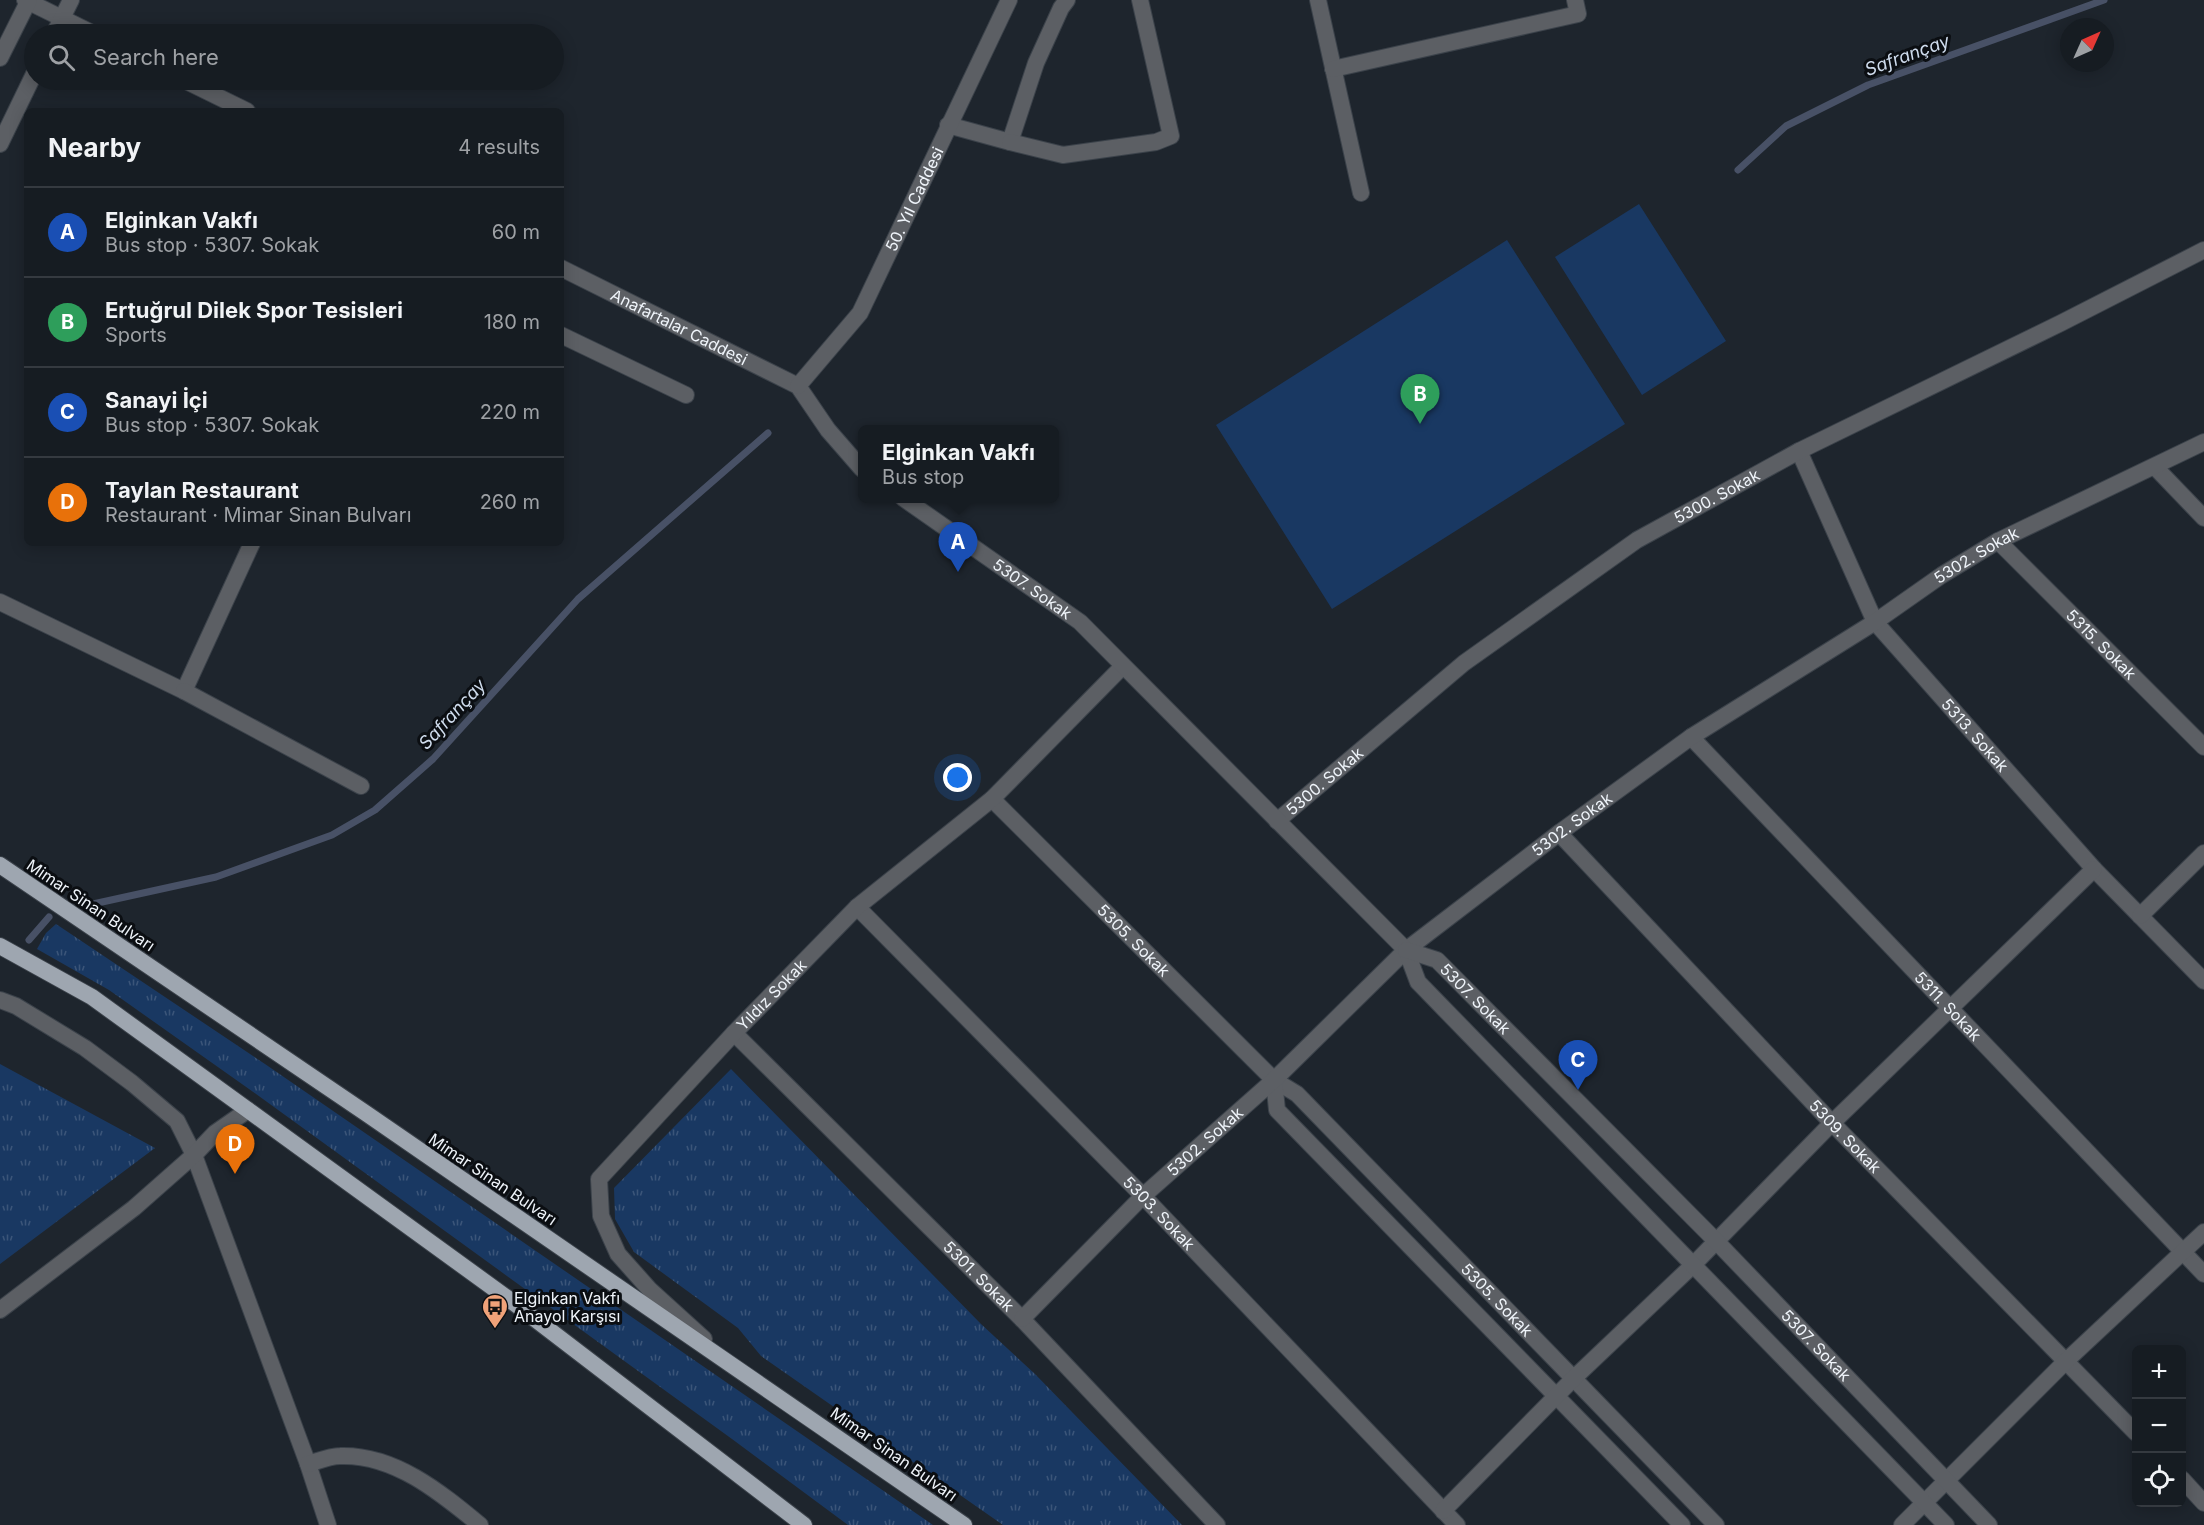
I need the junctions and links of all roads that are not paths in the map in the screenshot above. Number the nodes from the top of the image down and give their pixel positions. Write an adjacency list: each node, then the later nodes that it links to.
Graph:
1 (27, 0): 8 (street); 11 (street)
2 (71, 0): 8 (street)
3 (1009, 0): 16 (street, 50. Yıl Caddesi)
4 (1067, 0): 17 (street)
5 (1140, 0): 17 (street)
6 (1318, 0): 12 (street)
7 (1575, 0): 12 (street)
8 (62, 18): 9 (street); 10 (street)
9 (59, 24)
10 (74, 24)
11 (0, 58)
12 (1333, 69): 19 (street)
13 (26, 90): 18 (street)
14 (204, 90): 15 (street)
15 (241, 108)
16 (948, 124): 17 (street); 23 (street, 50. Yıl Caddesi)
17 (1010, 142)
18 (0, 144)
19 (1361, 193)
20 (2204, 250): 26 (street, 5300. Sokak)
21 (564, 269): 23 (street, Anafartalar Caddesi)
22 (564, 336): 24 (street)
23 (798, 386): 27 (street)
24 (686, 395)
25 (2204, 442): 28 (street, 5302. Sokak)
26 (1799, 451): 34 (street, 5313. Sokak); 41 (street, 5300. Sokak)
27 (858, 464)
28 (2155, 467): 30 (street); 31 (street, 5302. Sokak)
29 (910, 503): 35 (street, 5307. Sokak)
30 (2204, 518)
31 (1998, 541): 34 (street, 5302. Sokak); 38 (street, 5315. Sokak)
32 (251, 546): 36 (street)
33 (0, 602): 36 (street)
34 (1875, 622): 37 (street, 5302. Sokak); 45 (street, 5313. Sokak)
35 (1123, 666): 40 (street, Yıldız Sokak); 41 (street, 5307. Sokak)
36 (184, 691): 39 (street)
37 (1691, 737): 42 (street, 5302. Sokak); 52 (street, 5311. Sokak)
38 (2204, 747)
39 (361, 786)
40 (992, 799): 46 (street, Yıldız Sokak); 54 (street, 5305. Sokak)
41 (1277, 821): 49 (street, 5307. Sokak)
42 (1559, 833): 49 (street, 5302. Sokak); 56 (street, 5309. Sokak)
43 (2204, 853): 47 (street)
44 (0, 865): 66 (highway, Mimar Sinan Bulvarı)
45 (2094, 870): 47 (street, 5313. Sokak); 52 (street)
46 (857, 907): 53 (street, Yıldız Sokak); 58 (street, 5303. Sokak)
47 (2140, 916): 50 (street, 5313. Sokak)
48 (0, 946): 55 (highway)
49 (1406, 950): 54 (street, 5302. Sokak); 60 (street, 5307. Sokak); 62 (street, 5307. Sokak)
50 (2204, 981)
51 (0, 1000): 57 (street)
52 (1950, 1010): 56 (street); 61 (street, 5311. Sokak)
53 (734, 1033): 65 (street, 5301. Sokak); 66 (street, Yıldız Sokak)
54 (1274, 1080): 58 (street, 5302. Sokak); 68 (street, 5305. Sokak); 69 (street, 5305. Sokak)
55 (248, 1110): 57 (street); 79 (highway)
56 (1832, 1123): 60 (street); 67 (street, 5309. Sokak)
57 (194, 1155): 64 (street); 71 (street)
58 (1143, 1196): 65 (street, 5302. Sokak); 76 (street, 5303. Sokak)
59 (2204, 1232): 61 (street)
60 (1716, 1241): 62 (street); 72 (street, 5307. Sokak)
61 (2183, 1253): 63 (street, 5311. Sokak); 67 (street)
62 (1692, 1266): 68 (street); 74 (street, 5307. Sokak)
63 (2204, 1274)
64 (0, 1310)
65 (1022, 1319): 81 (street, 5301. Sokak)
66 (726, 1360): 80 (highway, Mimar Sinan Bulvarı)
67 (2066, 1361): 70 (street, 5309. Sokak); 72 (street)
68 (1574, 1378): 69 (street); 84 (street, 5305. Sokak)
69 (1555, 1397): 76 (street); 83 (street, 5305. Sokak)
70 (2132, 1429)
71 (308, 1464): 77 (street); 78 (street)
72 (1947, 1481): 74 (street); 87 (street, 5307. Sokak)
73 (2186, 1484): 75 (street)
74 (1924, 1503): 85 (street); 86 (street, 5307. Sokak)
75 (2204, 1503)
76 (1443, 1511): 82 (street, 5303. Sokak)
77 (328, 1525)
78 (480, 1525)
79 (804, 1525)
80 (964, 1525)
81 (1217, 1525)
82 (1457, 1525)
83 (1682, 1525)
84 (1716, 1525)
85 (1902, 1525)
86 (1946, 1525)
87 (1989, 1525)

